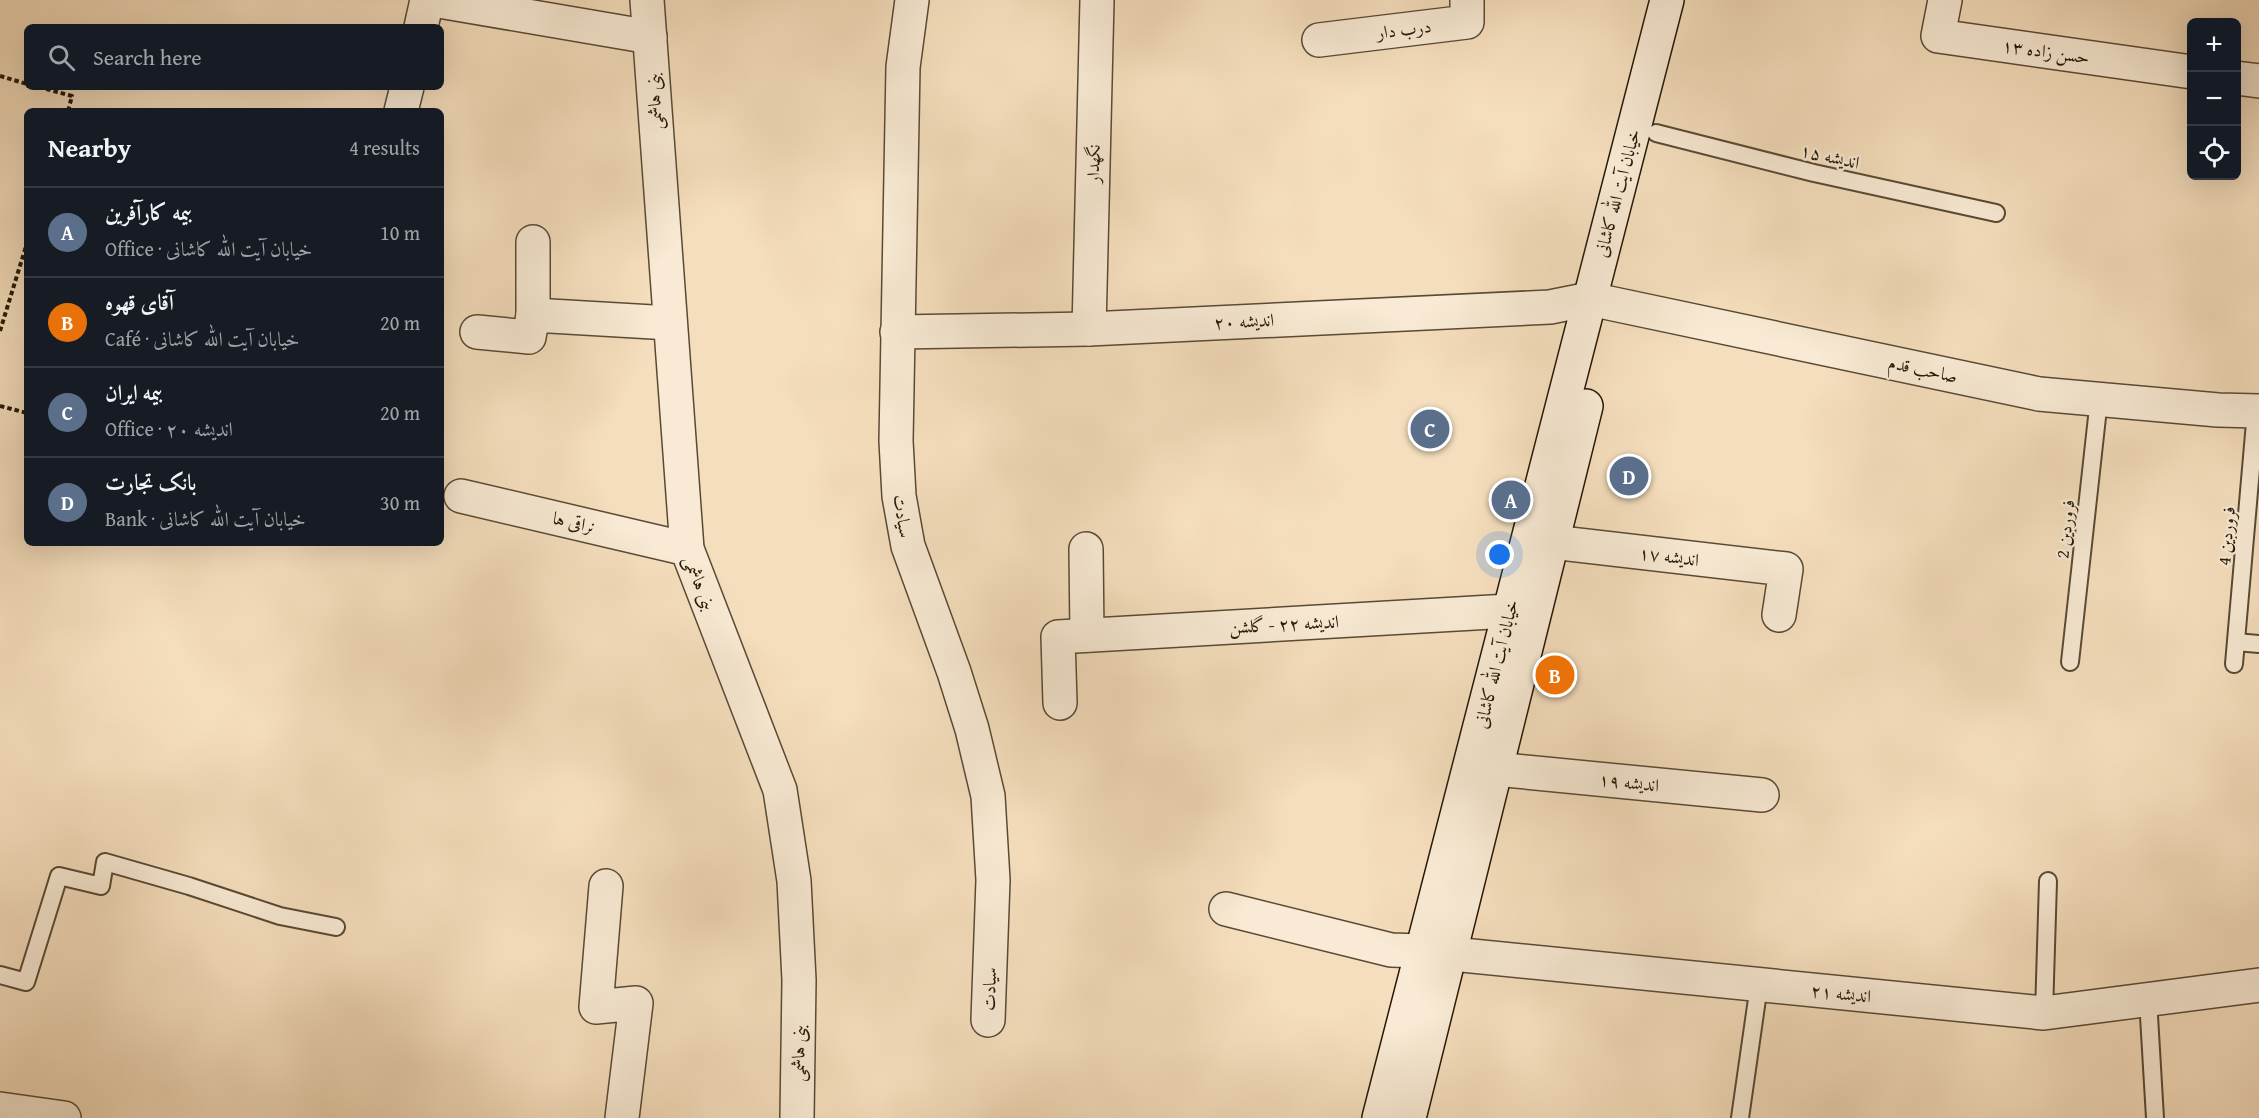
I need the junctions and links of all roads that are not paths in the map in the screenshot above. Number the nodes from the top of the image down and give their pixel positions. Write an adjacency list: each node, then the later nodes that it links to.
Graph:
1 (427, 0): 10 (street)
2 (433, 0): 11 (street)
3 (647, 0): 11 (street, بنی هاشمی)
4 (912, 0): 26 (street, سیادت)
5 (1097, 0): 24 (street, نگهدار)
6 (1467, 0): 12 (street, درب دار)
7 (1668, 0): 21 (street, خیابان آیت الله کاشانی)
8 (1689, 0): 18 (street, خیابان آیت الله کاشانی)
9 (1945, 0): 13 (street, حسن زاده ۱۳)
10 (422, 24)
11 (650, 37): 23 (street, بنی هاشمی)
12 (1319, 40)
13 (2187, 71)
14 (2241, 79): 15 (street)
15 (2259, 81)
16 (406, 90): 17 (street)
17 (402, 108)
18 (1656, 134): 19 (lane, اندیشه ۱۵); 21 (street, خیابان آیت الله کاشانی)
19 (1996, 213)
20 (533, 242): 22 (street)
21 (1601, 301): 24 (street, اندیشه ۲۰); 27 (street, صاحب قدم); 30 (street, خیابان آیت الله کاشانی); 33 (street, خیابان آیت الله کاشانی)
22 (533, 315): 23 (street); 25 (street)
23 (670, 323): 31 (street, بنی هاشمی)
24 (1089, 329): 26 (street, اندیشه ۲۰)
25 (477, 332)
26 (897, 332): 53 (street, سیادت)
27 (2099, 399): 28 (street, صاحب قدم); 38 (lane, فروردین 2)
28 (2257, 411): 36 (lane, فروردین 4)
29 (461, 496): 31 (street, نراقی ها)
30 (1552, 542): 34 (street, اندیشه ۱۷); 41 (street, خیابان آیت الله کاشانی)
31 (687, 549): 57 (street, بنی هاشمی)
32 (1086, 549): 35 (street)
33 (1509, 611): 35 (street, اندیشه ۲۲ - گلشن); 47 (street, خیابان آیت الله کاشانی)
34 (1779, 615)
35 (1072, 636): 40 (street)
36 (2236, 642): 37 (lane); 39 (lane, فروردین 4)
37 (2259, 644)
38 (2070, 662)
39 (2234, 664)
40 (1060, 702)
41 (1495, 769): 42 (street, اندیشه ۱۹); 47 (street, خیابان آیت الله کاشانی)
42 (1762, 795)
43 (2048, 881): 52 (lane)
44 (606, 886): 56 (street)
45 (1226, 909): 47 (street, اندیشه ۲۱)
46 (336, 927): 48 (lane)
47 (1436, 953): 49 (street, اندیشه ۲۱); 58 (street, خیابان آیت الله کاشانی); 59 (street, خیابان آیت الله کاشانی)
48 (0, 975)
49 (1759, 985): 52 (street, اندیشه ۲۱); 60 (lane)
50 (2259, 985): 51 (street, اندیشه ۲۱)
51 (2148, 999): 52 (street, اندیشه ۲۱); 61 (lane)
52 (2044, 1013)
53 (988, 1020)
54 (0, 1109): 55 (street)
55 (64, 1118)
56 (622, 1118)
57 (797, 1118)
58 (1379, 1118)
59 (1409, 1118)
60 (1740, 1118)
61 (2155, 1118)

